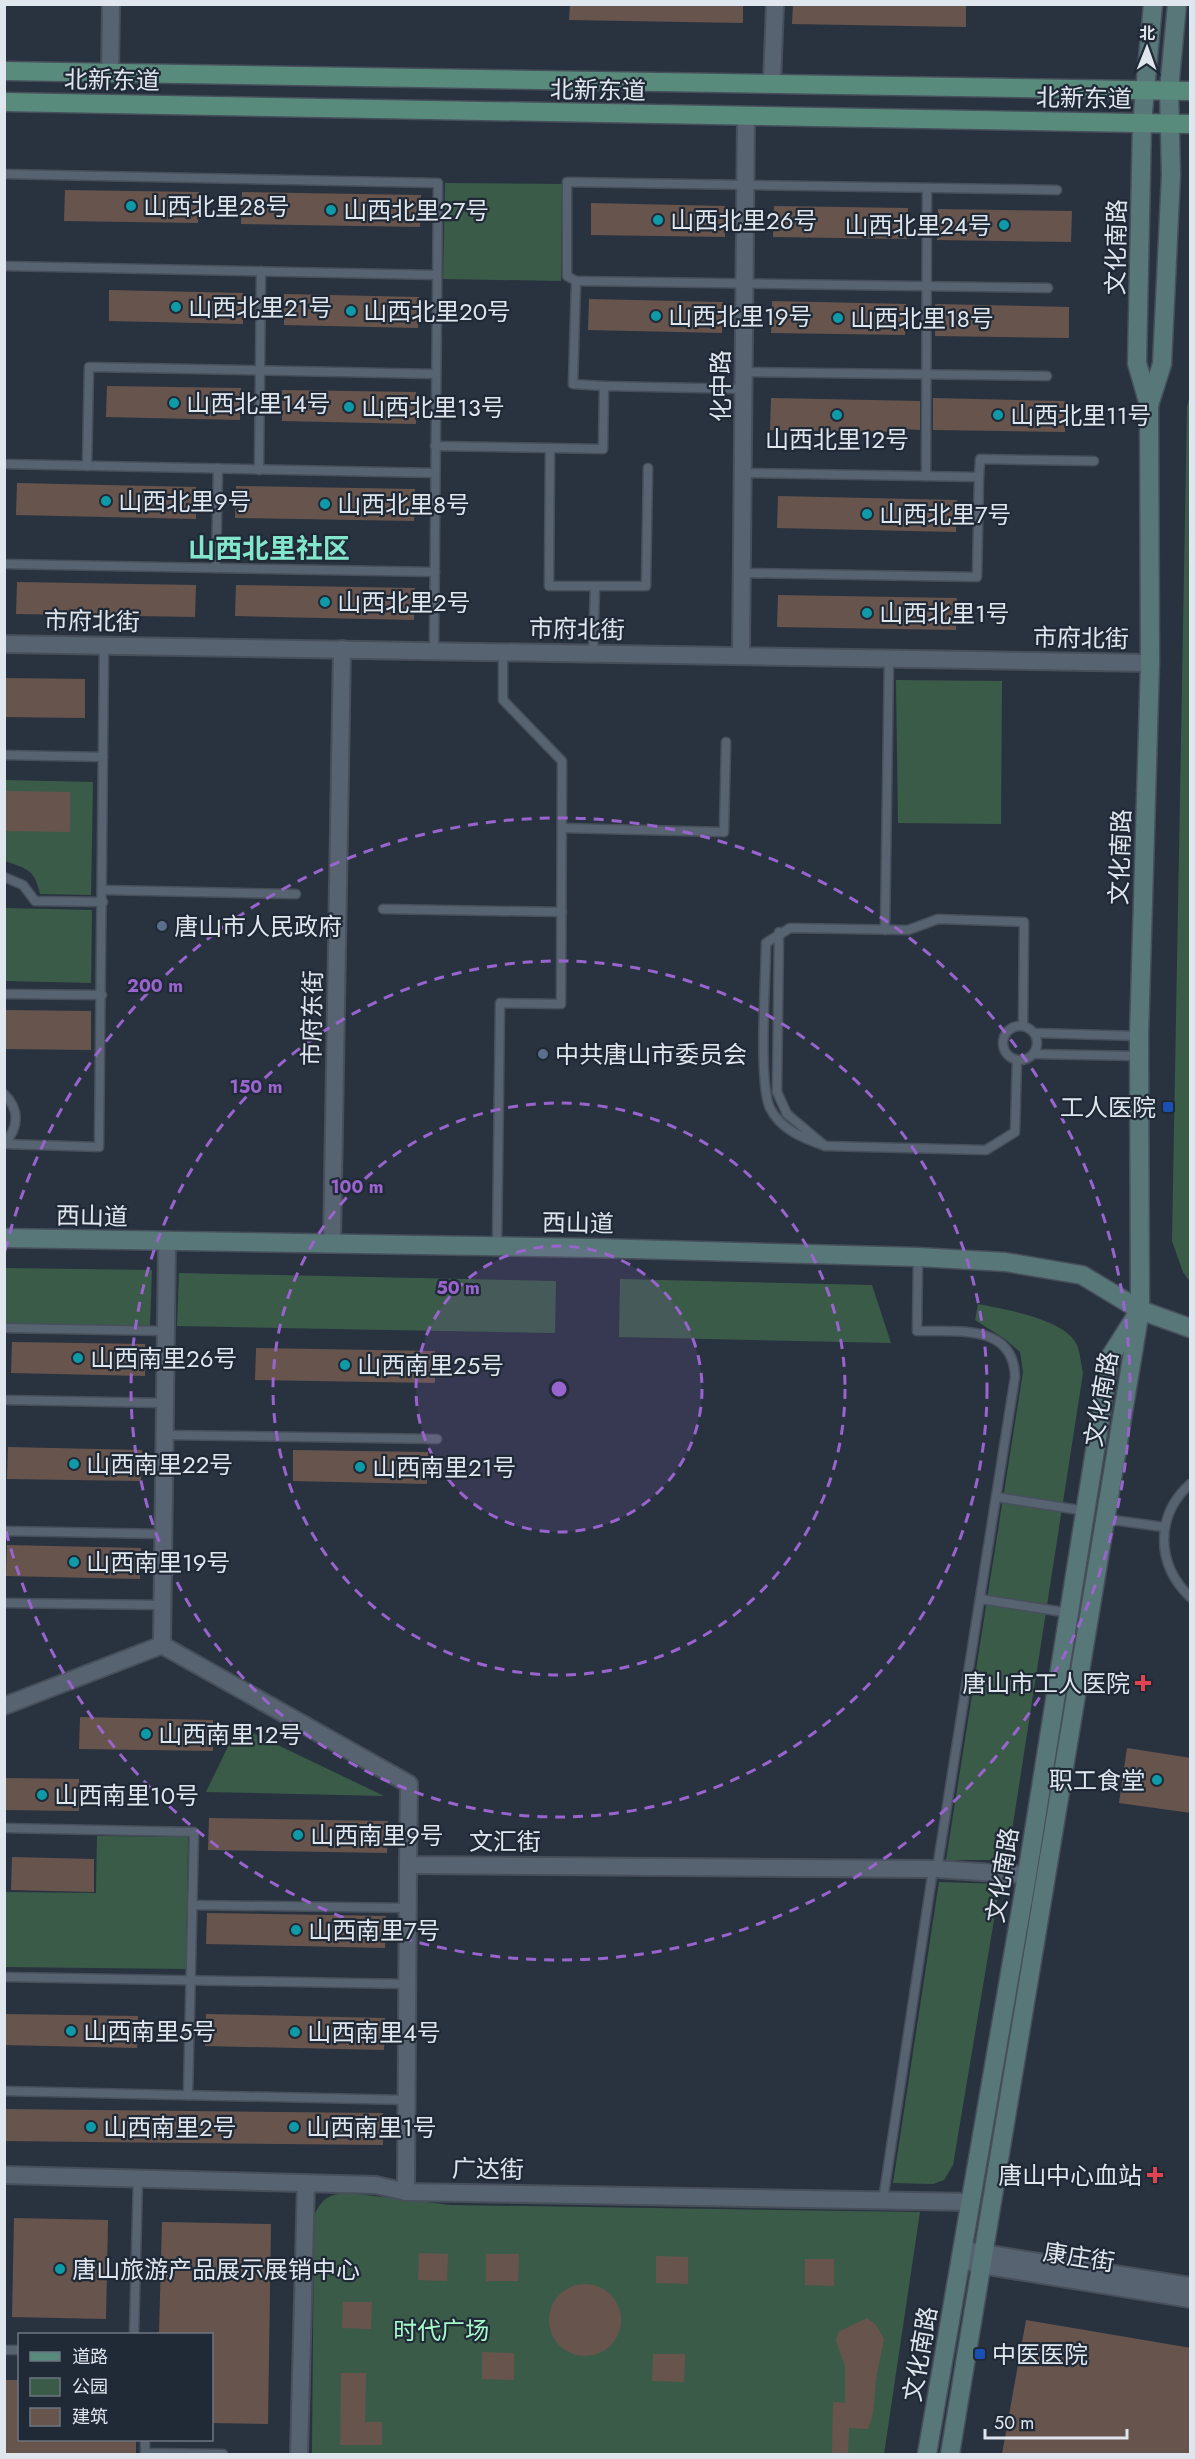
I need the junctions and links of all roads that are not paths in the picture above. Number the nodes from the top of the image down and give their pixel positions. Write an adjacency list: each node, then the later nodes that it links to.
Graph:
1 (111, 4): 6 (street)
2 (775, 4): 7 (street)
3 (1153, 4): 8 (street, 文化南路)
4 (1177, 4): 9 (street, 文化南路)
5 (4, 71): 6 (main road, 北新东道)
6 (110, 74): 7 (main road, 北新东道)
7 (772, 83): 8 (main road, 北新东道)
8 (1146, 88): 9 (main road, 北新东道); 13 (street, 文化南路)
9 (1169, 90): 10 (main road, 北新东道); 14 (street, 文化南路)
10 (1191, 91)
11 (4, 102): 12 (main road, 北新东道)
12 (746, 116): 13 (main road, 北新东道); 17 (street, 化中路)
13 (1142, 123): 14 (main road, 北新东道); 33 (street, 文化南路)
14 (1168, 123): 15 (main road, 北新东道); 33 (street, 文化南路)
15 (1191, 124)
16 (4, 174): 22 (lane)
17 (746, 185): 18 (lane); 23 (lane); 24 (street, 化中路)
18 (927, 188): 19 (lane); 25 (lane)
19 (1057, 190)
20 (4, 266): 21 (lane)
21 (261, 271): 22 (lane); 27 (lane)
22 (437, 275): 28 (lane)
23 (576, 281): 24 (lane); 32 (lane)
24 (745, 284): 25 (lane); 31 (street, 化中路)
25 (925, 286): 26 (lane); 29 (lane)
26 (1048, 288)
27 (260, 370): 28 (lane); 38 (lane); 41 (lane)
28 (436, 374): 34 (lane)
29 (926, 375): 30 (lane); 31 (lane); 44 (lane)
30 (1047, 376)
31 (744, 380): 32 (lane); 43 (street, 化中路)
32 (604, 386): 35 (lane)
33 (1149, 405): 59 (street, 文化南路)
34 (435, 446): 35 (lane); 42 (lane)
35 (550, 448): 50 (lane)
36 (1094, 461): 45 (lane)
37 (4, 464): 38 (lane)
38 (87, 466): 39 (lane)
39 (218, 468): 41 (lane); 47 (lane)
40 (648, 468): 50 (lane)
41 (259, 470): 42 (lane)
42 (435, 473): 48 (lane)
43 (744, 473): 44 (lane); 49 (street, 化中路)
44 (926, 476): 45 (lane)
45 (979, 477): 49 (lane)
46 (4, 564): 47 (lane)
47 (216, 568): 48 (lane)
48 (435, 572): 54 (lane)
49 (742, 573): 57 (street, 化中路)
50 (596, 587): 56 (lane)
51 (4, 644): 52 (street, 市府北街)
52 (104, 646): 53 (street, 市府北街); 62 (lane)
53 (342, 649): 54 (street, 市府北街); 85 (street, 市府东街)
54 (434, 651): 55 (street, 市府北街)
55 (503, 652): 56 (street, 市府北街); 63 (lane)
56 (593, 653): 57 (street, 市府北街)
57 (741, 656): 58 (street, 市府北街)
58 (889, 658): 59 (street, 市府北街); 70 (lane)
59 (1150, 663): 76 (street, 文化南路)
60 (726, 742): 63 (lane)
61 (4, 755): 62 (lane)
62 (103, 757): 65 (lane)
63 (562, 828): 69 (lane)
64 (4, 877): 67 (lane)
65 (103, 891): 66 (lane); 67 (lane)
66 (296, 894)
67 (103, 902): 73 (lane)
68 (383, 909): 69 (lane)
69 (562, 912): 86 (lane)
70 (885, 930): 71 (lane); 74 (lane)
71 (779, 932): 82 (lane); 82 (lane)
72 (4, 994): 73 (lane)
73 (102, 995): 81 (lane)
74 (1023, 1026): 75 (lane); 79 (lane)
75 (1034, 1033): 76 (lane); 77 (lane)
76 (1139, 1036): 78 (street, 文化南路)
77 (1034, 1054): 78 (lane); 79 (lane)
78 (1139, 1056): 88 (street, 文化南路)
79 (1017, 1060): 82 (lane)
80 (4, 1094): 81 (lane)
81 (4, 1144)
82 (825, 1146)
83 (4, 1238): 84 (street, 西山道)
84 (167, 1241): 85 (street, 西山道); 91 (street)
85 (332, 1243): 86 (street, 西山道)
86 (497, 1245): 87 (street, 西山道)
87 (918, 1257): 88 (street, 西山道); 97 (lane)
88 (1140, 1310): 90 (street, 西山道); 98 (street, 文化南路); 99 (street, 文化南路)
89 (4, 1328): 91 (lane)
90 (1191, 1328)
91 (166, 1331): 93 (street)
92 (4, 1400): 93 (lane)
93 (165, 1403): 94 (street)
94 (165, 1434): 95 (lane); 102 (street)
95 (437, 1439)
96 (1191, 1484): 100 (lane)
97 (996, 1497): 98 (lane); 104 (lane)
98 (1086, 1511): 107 (street, 文化南路)
99 (1105, 1519): 100 (lane); 129 (street, 文化南路)
100 (1164, 1527): 103 (lane)
101 (4, 1531): 102 (lane)
102 (164, 1534): 106 (street)
103 (1191, 1597)
104 (980, 1599): 107 (lane); 112 (lane)
105 (4, 1603): 106 (lane)
106 (162, 1605): 108 (street)
107 (1070, 1613): 113 (street, 文化南路)
108 (162, 1645): 109 (street); 111 (street)
109 (4, 1706)
110 (4, 1828): 114 (lane)
111 (408, 1865): 112 (street, 文汇街); 115 (street)
112 (937, 1869): 113 (street, 文汇街); 126 (lane)
113 (1027, 1875): 127 (street, 文化南路)
114 (192, 1905): 115 (lane); 117 (lane)
115 (408, 1908): 118 (street)
116 (4, 1977): 117 (lane)
117 (190, 1981): 118 (lane); 120 (lane)
118 (407, 1984): 121 (street)
119 (4, 2091): 120 (lane)
120 (188, 2095): 121 (lane)
121 (406, 2100): 125 (street)
122 (4, 2175): 123 (street, 广达街)
123 (138, 2179): 124 (street, 广达街); 132 (lane)
124 (306, 2183): 125 (street, 广达街); 135 (street)
125 (406, 2192): 126 (street, 广达街)
126 (883, 2200): 127 (street, 广达街)
127 (971, 2202): 128 (street, 文化南路)
128 (962, 2254): 129 (street, 康庄街); 136 (street, 文化南路)
129 (983, 2258): 130 (street, 康庄街); 131 (street, 康庄街); 137 (street, 文化南路)
130 (1191, 2286)
131 (1191, 2299)
132 (134, 2333)
133 (145, 2441): 134 (lane)
134 (223, 2454)
135 (299, 2454)
136 (927, 2454)
137 (950, 2454)

